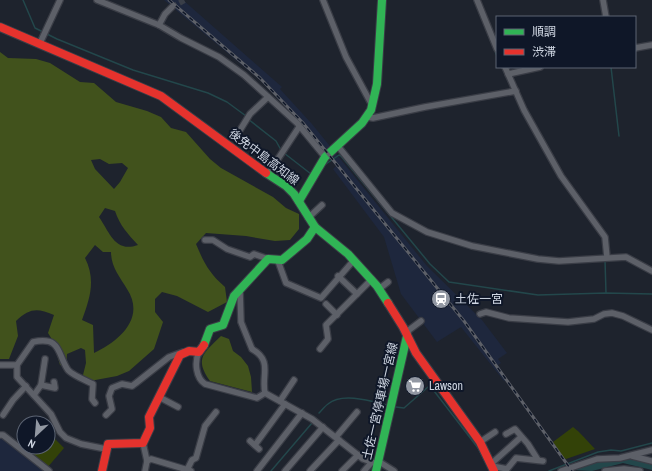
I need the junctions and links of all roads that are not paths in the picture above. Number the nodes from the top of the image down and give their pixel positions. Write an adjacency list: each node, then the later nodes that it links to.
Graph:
1 (60, 0): 11 (street)
2 (97, 0): 9 (street)
3 (323, 0): 20 (street)
4 (382, 0): 20 (main road)
5 (477, 0): 13 (street)
6 (603, 0): 8 (street)
7 (172, 7): 9 (street)
8 (606, 16)
9 (159, 25): 19 (street)
10 (0, 27): 11 (main road, 後免中島高知線)
11 (40, 43): 26 (main road, 後免中島高知線)
12 (652, 45): 14 (street)
13 (496, 47)
14 (636, 48)
15 (505, 68): 17 (street)
16 (535, 68): 17 (street)
17 (508, 74): 18 (street)
18 (513, 92): 21 (street); 32 (street)
19 (268, 97): 22 (street); 23 (street)
20 (372, 106): 21 (main road)
21 (368, 117): 24 (main road)
22 (299, 127): 25 (street); 26 (street)
23 (237, 135)
24 (337, 145): 25 (main road); 32 (street)
25 (325, 158): 27 (main road)
26 (268, 174): 27 (main road, 後免中島高知線)
27 (299, 201): 29 (main road, 後免中島高知線)
28 (322, 206): 29 (street)
29 (308, 218): 30 (main road, 後免中島高知線)
30 (315, 227): 34 (main road, 後免中島高知線); 35 (main road)
31 (205, 240): 33 (street)
32 (604, 257): 36 (street)
33 (268, 259): 35 (main road); 41 (main road)
34 (354, 260): 37 (street); 38 (main road, 後免中島高知線)
35 (278, 262): 37 (street)
36 (652, 271)
37 (338, 276): 42 (street)
38 (372, 279): 40 (main road, 後免中島高知線); 42 (street)
39 (388, 282): 40 (street)
40 (379, 289): 48 (main road, 後免中島高知線)
41 (240, 291): 51 (main road); 59 (street)
42 (357, 294): 45 (street)
43 (326, 304): 45 (street)
44 (480, 314): 47 (street)
45 (337, 315): 49 (street)
46 (421, 321): 48 (street)
47 (652, 330)
48 (407, 336): 76 (main road, 後免中島高知線); 85 (main road, 土佐一宮停車場一宮線)
49 (320, 349)
50 (183, 352): 51 (main road); 61 (main road); 69 (street)
51 (199, 352): 59 (street)
52 (46, 359): 57 (street)
53 (0, 365): 54 (street)
54 (17, 365): 58 (street); 62 (street)
55 (294, 380): 63 (street)
56 (54, 382): 57 (street)
57 (41, 385): 60 (street)
58 (26, 386): 60 (street); 68 (street)
59 (265, 393): 63 (street)
60 (34, 395): 79 (street)
61 (159, 397): 64 (street); 77 (main road)
62 (95, 403)
63 (282, 403): 67 (street); 78 (street)
64 (178, 407)
65 (216, 412): 87 (street)
66 (357, 412): 75 (street)
67 (302, 413): 70 (street); 91 (street)
68 (4, 415)
69 (106, 415)
70 (323, 427): 75 (street); 92 (street)
71 (495, 432): 76 (street)
72 (506, 434): 74 (street)
73 (0, 435): 88 (street)
74 (521, 437): 86 (street); 86 (street)
75 (337, 439): 81 (street); 93 (street)
76 (480, 442): 86 (main road, 後免中島高知線)
77 (143, 443): 79 (main road); 83 (street)
78 (255, 445)
79 (106, 449): 89 (main road)
80 (652, 450): 82 (street)
81 (358, 455): 85 (street); 94 (street)
82 (642, 456): 84 (street); 97 (street)
83 (147, 461): 87 (street); 90 (street)
84 (652, 461)
85 (376, 465): 95 (street); 96 (street)
86 (492, 467)
87 (189, 470)
88 (49, 471)
89 (102, 471)
90 (145, 471)
91 (257, 471)
92 (285, 471)
93 (310, 471)
94 (342, 471)
95 (364, 471)
96 (394, 471)
97 (561, 471)
98 (605, 471): 99 (street)
99 (640, 471)

